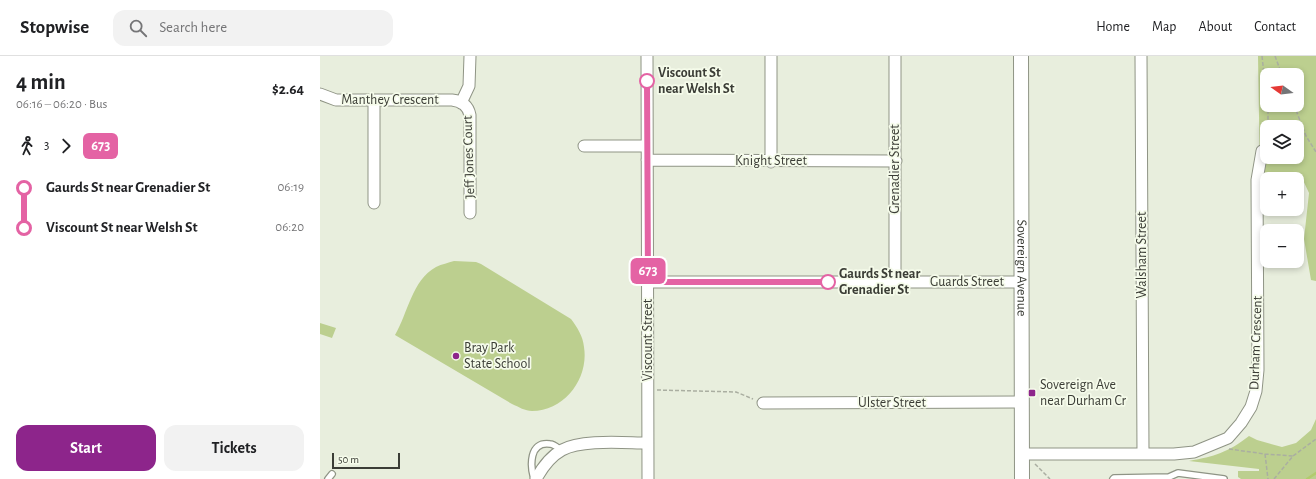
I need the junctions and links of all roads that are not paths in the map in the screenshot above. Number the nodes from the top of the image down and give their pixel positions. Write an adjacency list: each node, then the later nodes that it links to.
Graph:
1 (470, 56): 9 (street)
2 (647, 56): 11 (street, Viscount Street)
3 (771, 56): 14 (street)
4 (895, 56): 13 (street, Grenadier Street)
5 (1021, 56): 20 (street, Sovereign Avenue)
6 (1141, 56): 26 (street, Walsham Street)
7 (320, 94): 8 (street, Manthey Crescent)
8 (374, 101): 9 (street, Manthey Crescent); 16 (street)
9 (461, 103): 17 (street, Jeff Jones Court)
10 (584, 146): 11 (street)
11 (647, 146): 12 (street, Viscount Street)
12 (647, 160): 14 (street, Knight Street); 18 (street, Viscount Street)
13 (896, 161): 14 (street, Knight Street); 19 (street, Grenadier Street)
14 (772, 162)
15 (1260, 163): 26 (street, Durham Crescent)
16 (374, 203)
17 (470, 214)
18 (648, 282): 19 (street, Guards Street); 23 (street, Viscount Street)
19 (896, 282): 20 (street, Guards Street)
20 (1022, 282): 21 (street, Sovereign Avenue)
21 (1022, 402): 22 (street, Ulster Street); 25 (street, Sovereign Avenue)
22 (763, 403)
23 (647, 443): 24 (street); 28 (street, Viscount Street)
24 (561, 450): 27 (street); 27 (lane)
25 (1022, 454): 26 (street, Durham Crescent); 29 (street, Sovereign Avenue)
26 (1143, 454)
27 (535, 479)
28 (648, 479)
29 (1022, 479)
30 (1114, 479): 31 (lane)
31 (1224, 479)

